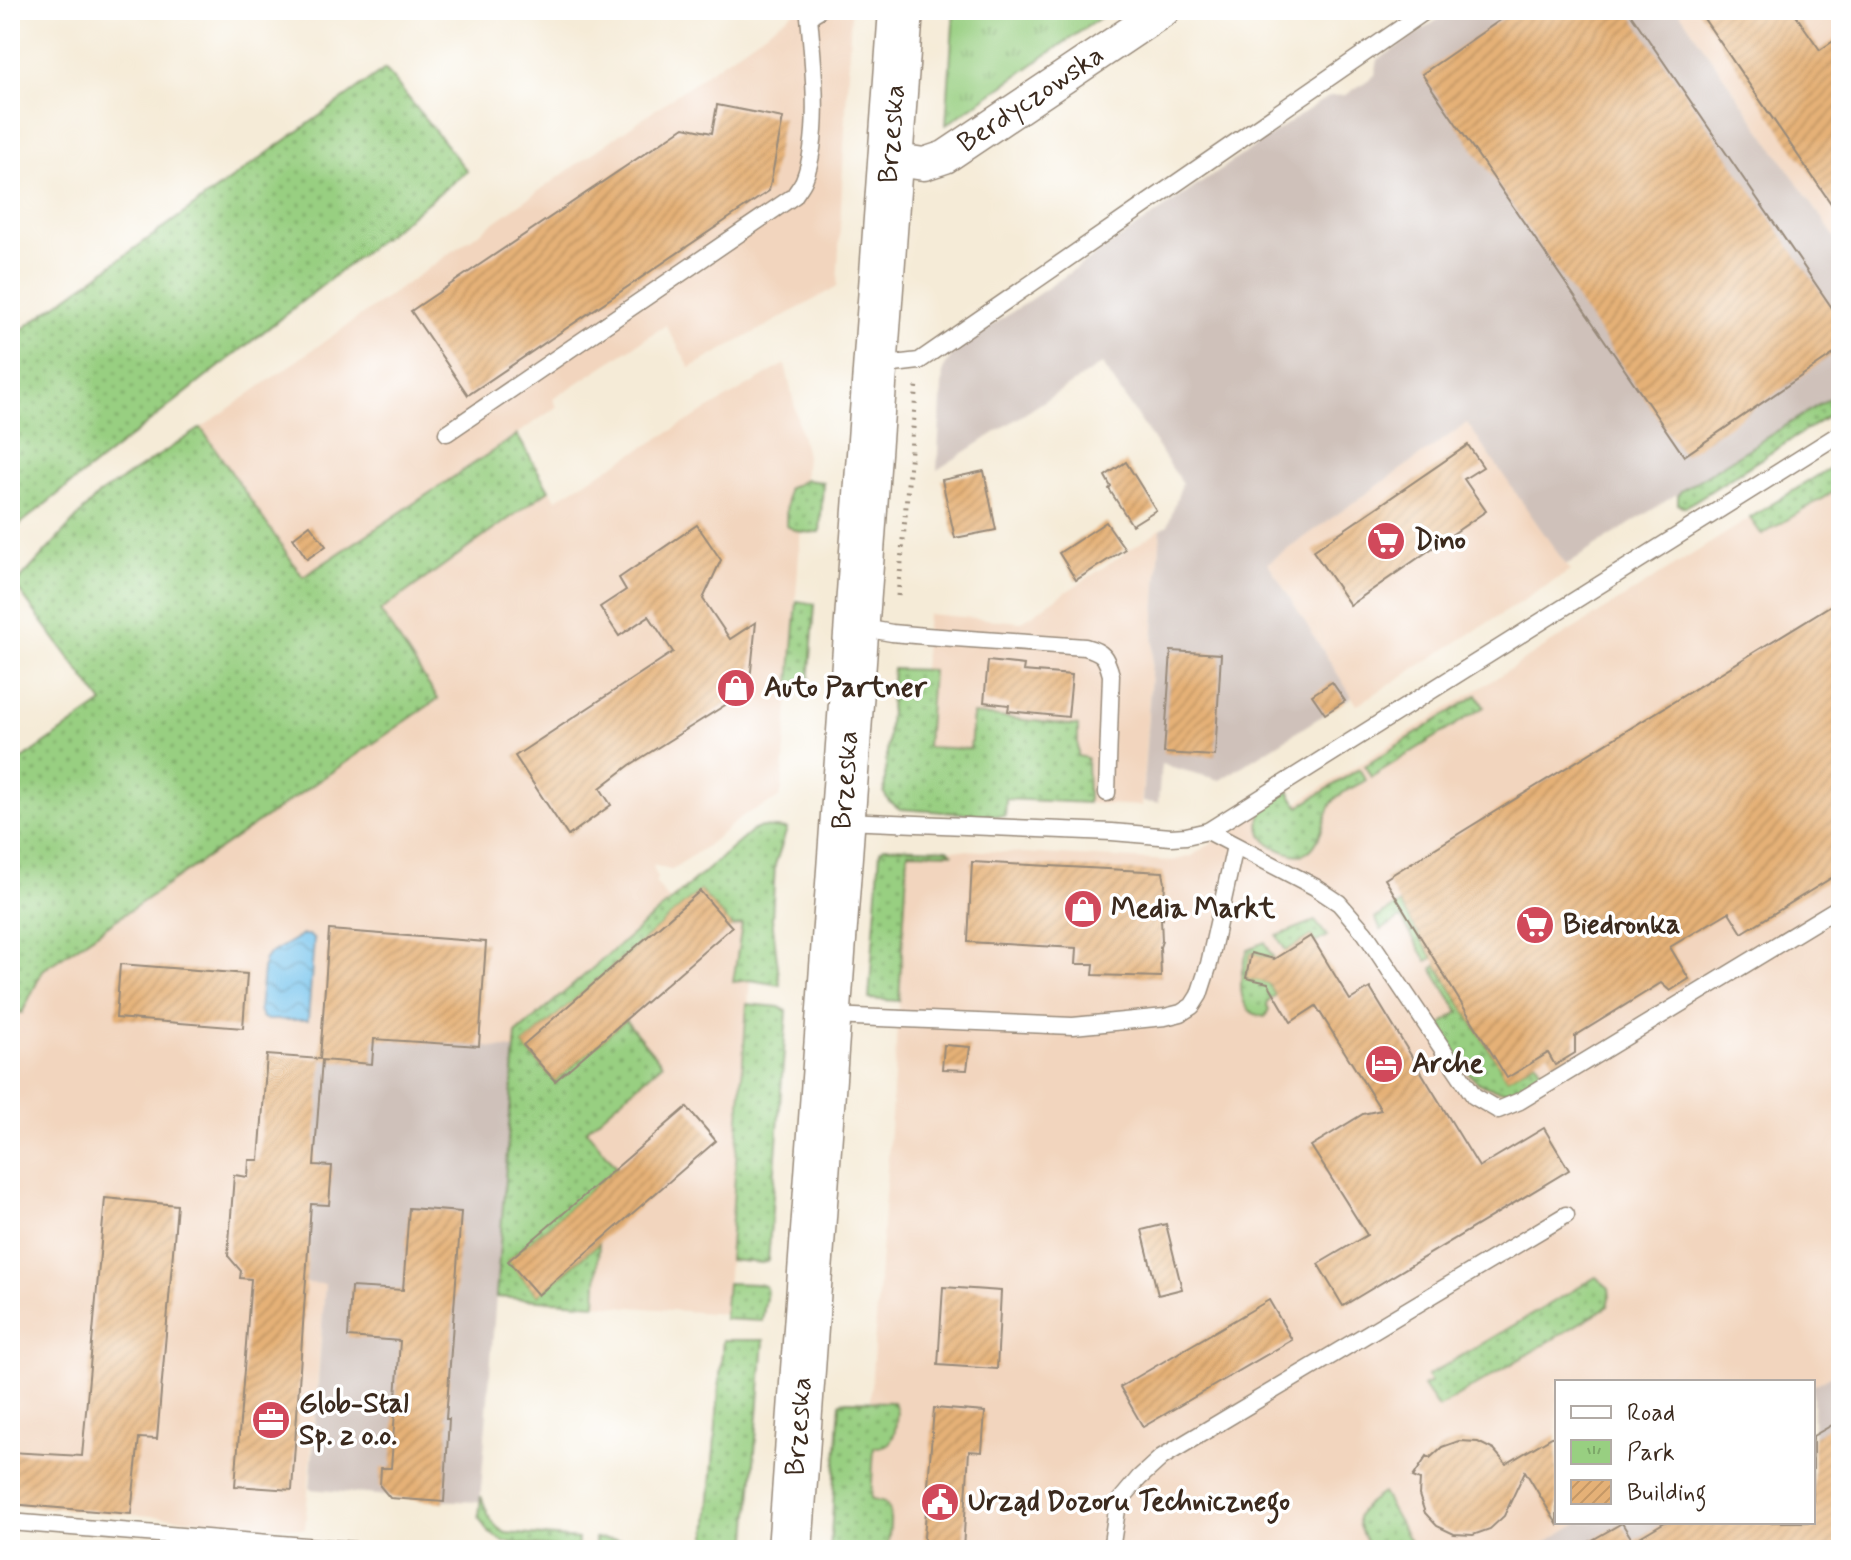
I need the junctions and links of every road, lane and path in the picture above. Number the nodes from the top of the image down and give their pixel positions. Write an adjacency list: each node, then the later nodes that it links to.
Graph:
1 (819, 10): 7 (lane)
2 (901, 10): 5 (main road, Brzeska)
3 (1427, 10): 6 (lane)
4 (1161, 11): 5 (street, Berdyczowska)
5 (890, 159): 6 (main road, Brzeska)
6 (875, 366): 9 (main road, Brzeska)
7 (447, 433)
8 (1841, 433): 12 (lane)
9 (856, 626): 10 (lane); 11 (main road, Brzeska)
10 (1107, 793)
11 (842, 821): 12 (lane); 15 (main road, Brzeska)
12 (1208, 831): 13 (lane)
13 (1235, 846): 14 (lane); 15 (lane)
14 (1841, 906)
15 (828, 1016): 19 (main road, Brzeska)
16 (1566, 1215): 20 (lane)
17 (10, 1522): 18 (lane)
18 (354, 1550)
19 (790, 1550)
20 (1111, 1550)

